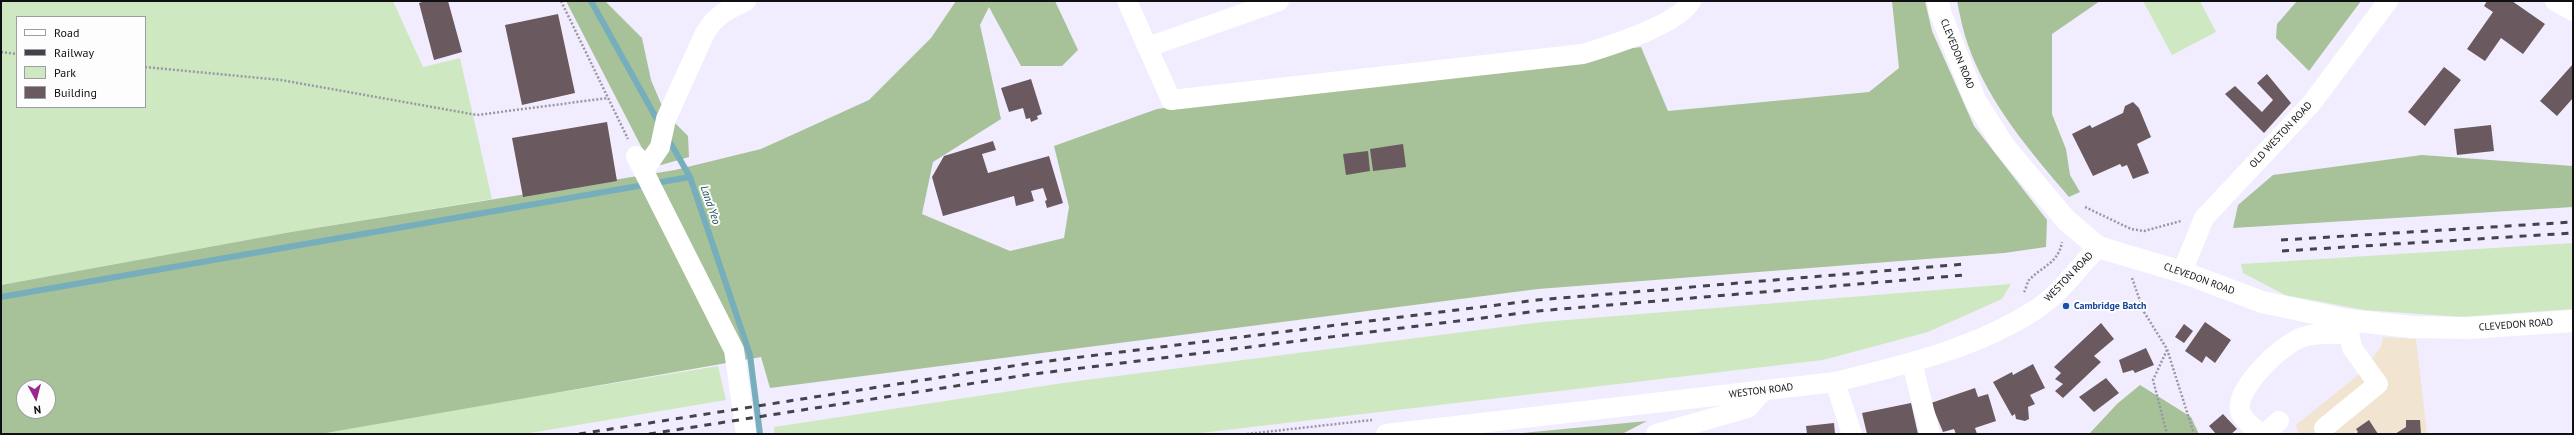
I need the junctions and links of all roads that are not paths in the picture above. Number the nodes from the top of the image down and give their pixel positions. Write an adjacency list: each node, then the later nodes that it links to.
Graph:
1 (746, 1): 19 (street)
2 (1127, 1): 9 (street)
3 (1279, 1): 9 (street)
4 (1691, 1): 9 (street)
5 (1938, 1): 10 (main road, CLEVEDON ROAD)
6 (2388, 1): 11 (street, OLD WESTON ROAD)
7 (2555, 1): 8 (street)
8 (2573, 11)
9 (1148, 47)
10 (2098, 247): 11 (main road, CLEVEDON ROAD); 14 (street, WESTON ROAD)
11 (2182, 272): 13 (main road, CLEVEDON ROAD)
12 (2573, 321): 13 (main road, CLEVEDON ROAD)
13 (2348, 327): 18 (street); 23 (street)
14 (1912, 362): 15 (street, WESTON ROAD); 22 (street)
15 (1835, 382): 16 (street, WESTON ROAD); 21 (street)
16 (1762, 391): 17 (street, WESTON ROAD); 20 (street)
17 (1383, 426)
18 (2324, 428)
19 (746, 434)
20 (1656, 434)
21 (1852, 434)
22 (1930, 434)
23 (2260, 434)

